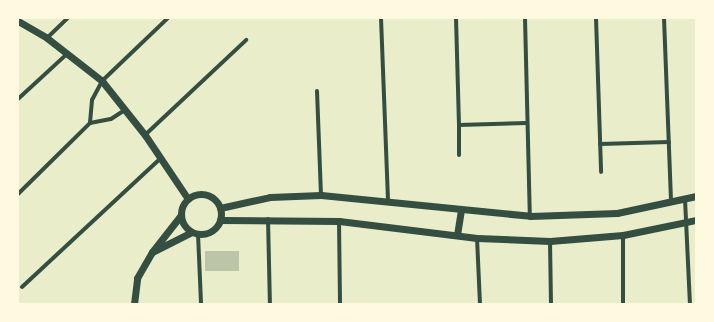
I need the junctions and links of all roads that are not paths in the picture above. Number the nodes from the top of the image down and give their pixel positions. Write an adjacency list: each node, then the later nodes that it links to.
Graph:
1 (68, 18): 9 (street)
2 (168, 18): 12 (street)
3 (382, 18): 30 (street)
4 (456, 18): 18 (street)
5 (525, 18): 17 (street)
6 (596, 18): 21 (street)
7 (664, 18): 20 (street)
8 (18, 21): 9 (street)
9 (47, 38): 11 (street)
10 (246, 40): 19 (street)
11 (67, 54): 12 (street); 14 (street)
12 (102, 81): 15 (street); 16 (street)
13 (317, 91): 26 (street)
14 (18, 99)
15 (126, 110): 16 (street); 19 (street)
16 (90, 123): 25 (street)
17 (526, 123): 18 (street); 35 (street)
18 (459, 125): 22 (street)
19 (145, 134): 23 (street)
20 (669, 142): 21 (street); 31 (street)
21 (600, 144): 24 (street)
22 (459, 155)
23 (161, 158): 28 (street); 47 (street)
24 (601, 172)
25 (18, 194)
26 (321, 194): 30 (street); 32 (street)
27 (696, 196): 29 (street)
28 (188, 199): 32 (street); 34 (street)
29 (685, 199): 31 (street); 40 (street)
30 (388, 200): 33 (street)
31 (671, 202): 35 (street)
32 (220, 208): 37 (street)
33 (461, 210): 35 (street); 42 (street)
34 (181, 215): 41 (street); 46 (street)
35 (530, 216)
36 (268, 219): 37 (street); 39 (street); 50 (street)
37 (220, 220): 41 (street)
38 (696, 220): 40 (street)
39 (339, 221): 42 (street); 51 (street)
40 (686, 222): 43 (street); 55 (street)
41 (195, 233): 46 (street); 49 (street)
42 (457, 235): 44 (street)
43 (623, 235): 45 (street); 54 (street)
44 (477, 238): 45 (street); 52 (street)
45 (550, 241): 53 (street)
46 (152, 252): 48 (street)
47 (22, 287)
48 (134, 304)
49 (200, 304)
50 (270, 304)
51 (340, 304)
52 (480, 304)
53 (551, 304)
54 (623, 304)
55 (690, 304)

